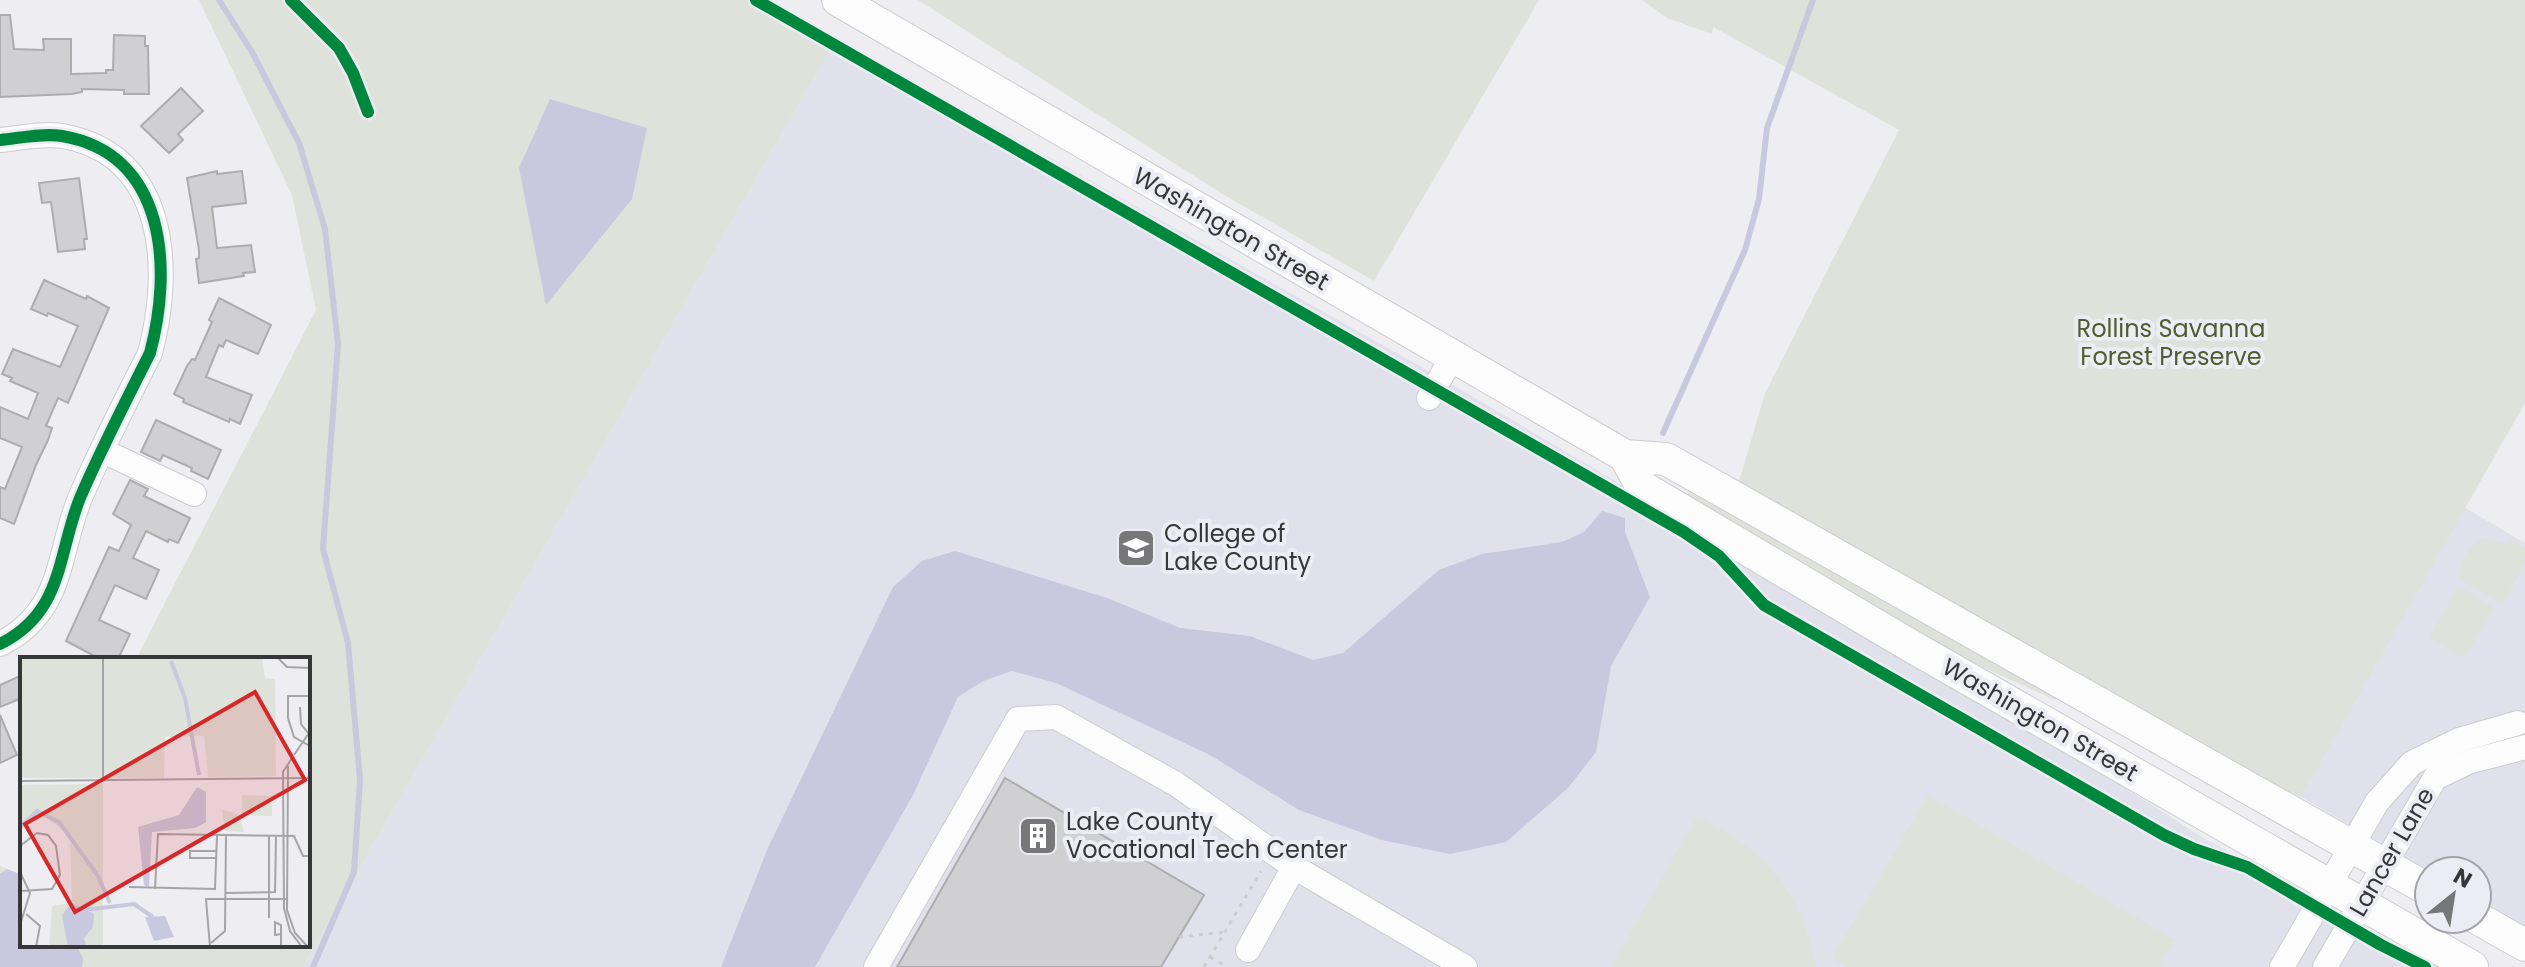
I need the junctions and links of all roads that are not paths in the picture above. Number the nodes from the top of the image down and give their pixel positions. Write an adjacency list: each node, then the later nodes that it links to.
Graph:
1 (853, 4): 3 (main road, Washington Street)
2 (0, 140): 5 (street)
3 (1452, 357): 4 (street); 6 (main road, Washington Street)
4 (1429, 398)
5 (103, 451): 7 (street); 8 (street)
6 (1625, 456): 11 (main road, Washington Street); 15 (main road, Washington Street)
7 (194, 494)
8 (0, 644)
9 (2521, 716): 10 (street, Lancer Lane); 11 (street, Lancer Lane)
10 (2525, 746): 12 (street, Lancer Lane)
11 (2351, 845): 12 (main road, Washington Street); 15 (street, Lancer Lane)
12 (2384, 864): 14 (main road, Washington Street); 16 (street, Lancer Lane)
13 (1294, 867): 19 (street); 20 (street); 21 (street)
14 (2413, 881)
15 (2329, 885): 16 (main road, Washington Street); 22 (street, Lancer Lane)
16 (2361, 904): 23 (street, Lancer Lane); 24 (main road, Washington Street)
17 (2493, 927): 18 (main road)
18 (2525, 945)
19 (1248, 950)
20 (876, 967)
21 (1465, 967)
22 (2282, 967)
23 (2325, 967)
24 (2472, 967)

